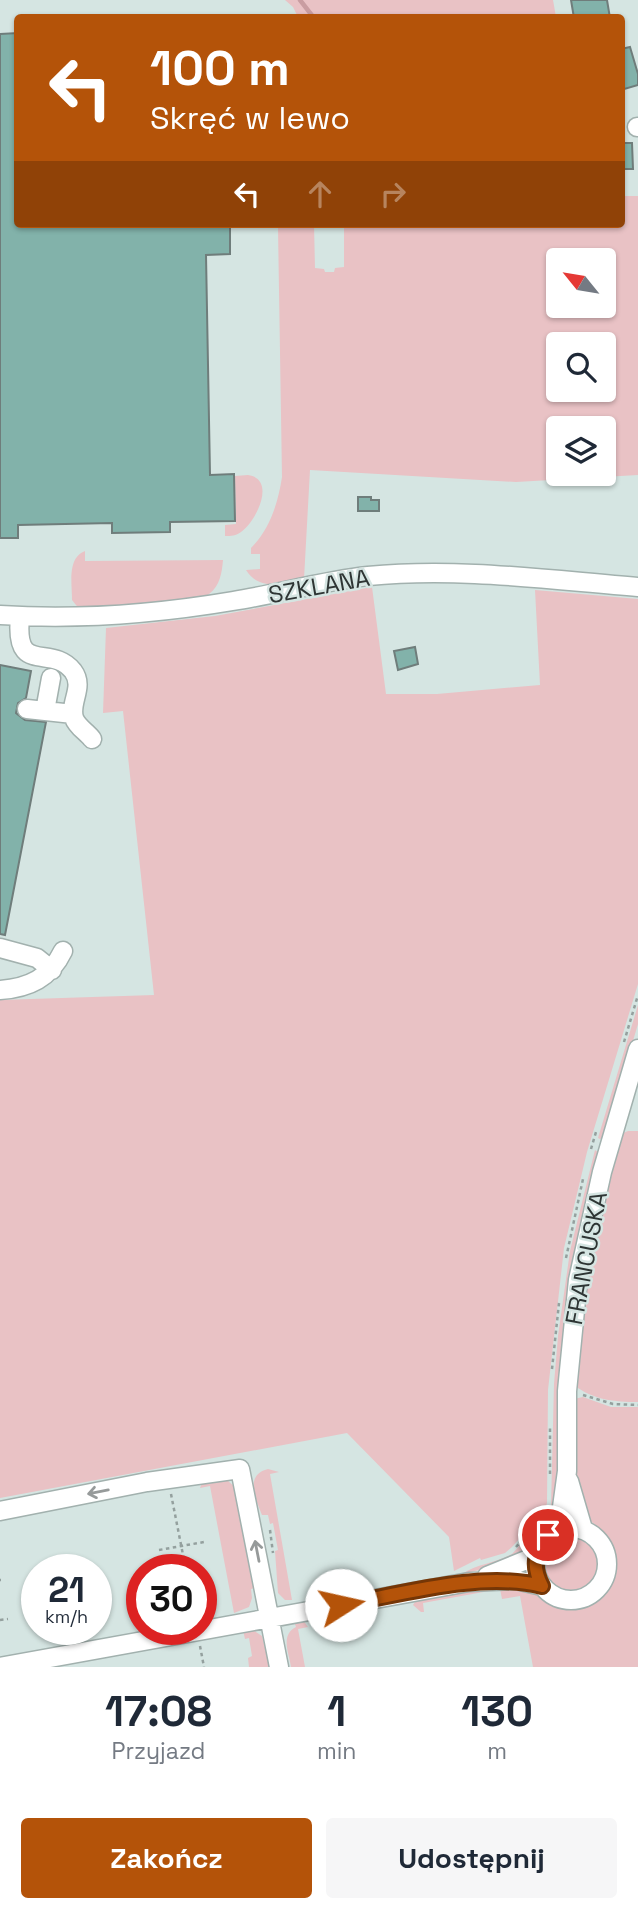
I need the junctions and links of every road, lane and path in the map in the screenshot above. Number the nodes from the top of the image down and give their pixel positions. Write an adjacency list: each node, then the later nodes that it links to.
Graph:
1 (638, 587): 3 (street, SZKLANA)
2 (0, 615): 3 (street, SZKLANA)
3 (20, 617): 7 (street)
4 (51, 678): 6 (street)
5 (27, 709): 6 (street)
6 (45, 711): 7 (street)
7 (73, 714): 8 (street)
8 (92, 739)
9 (0, 948): 11 (street)
10 (64, 951): 11 (street)
11 (52, 970): 12 (street)
12 (0, 990)
13 (638, 995): 14 (path)
14 (631, 1047): 19 (street, FRANCUSKA)
15 (586, 1169): 16 (path)
16 (565, 1261)
17 (560, 1296): 18 (path)
18 (552, 1372)
19 (567, 1391): 20 (path); 22 (street, FRANCUSKA)
20 (638, 1405)
21 (550, 1423): 22 (path)
22 (558, 1473): 26 (street, FRANCUSKA); 27 (street, FRANCUSKA)
23 (168, 1479): 25 (street, one-way to 25); 30 (path); 38 (street, one-way to 23)
24 (548, 1508): 31 (path)
25 (0, 1511)
26 (559, 1529): 27 (street); 34 (street)
27 (583, 1529): 37 (street)
28 (270, 1530): 35 (path)
29 (204, 1542): 30 (path)
30 (181, 1546): 32 (path); 33 (path)
31 (514, 1549)
32 (159, 1550)
33 (183, 1554)
34 (536, 1556): 36 (street); 37 (street)
35 (274, 1562)
36 (469, 1582): 37 (street); 38 (street)
37 (542, 1586)
38 (271, 1618): 41 (street); 46 (street)
39 (8, 1619): 40 (path)
40 (0, 1620)
41 (217, 1628)
42 (126, 1644): 44 (street)
43 (200, 1645): 45 (path)
44 (0, 1667)
45 (204, 1667)
46 (279, 1667)

